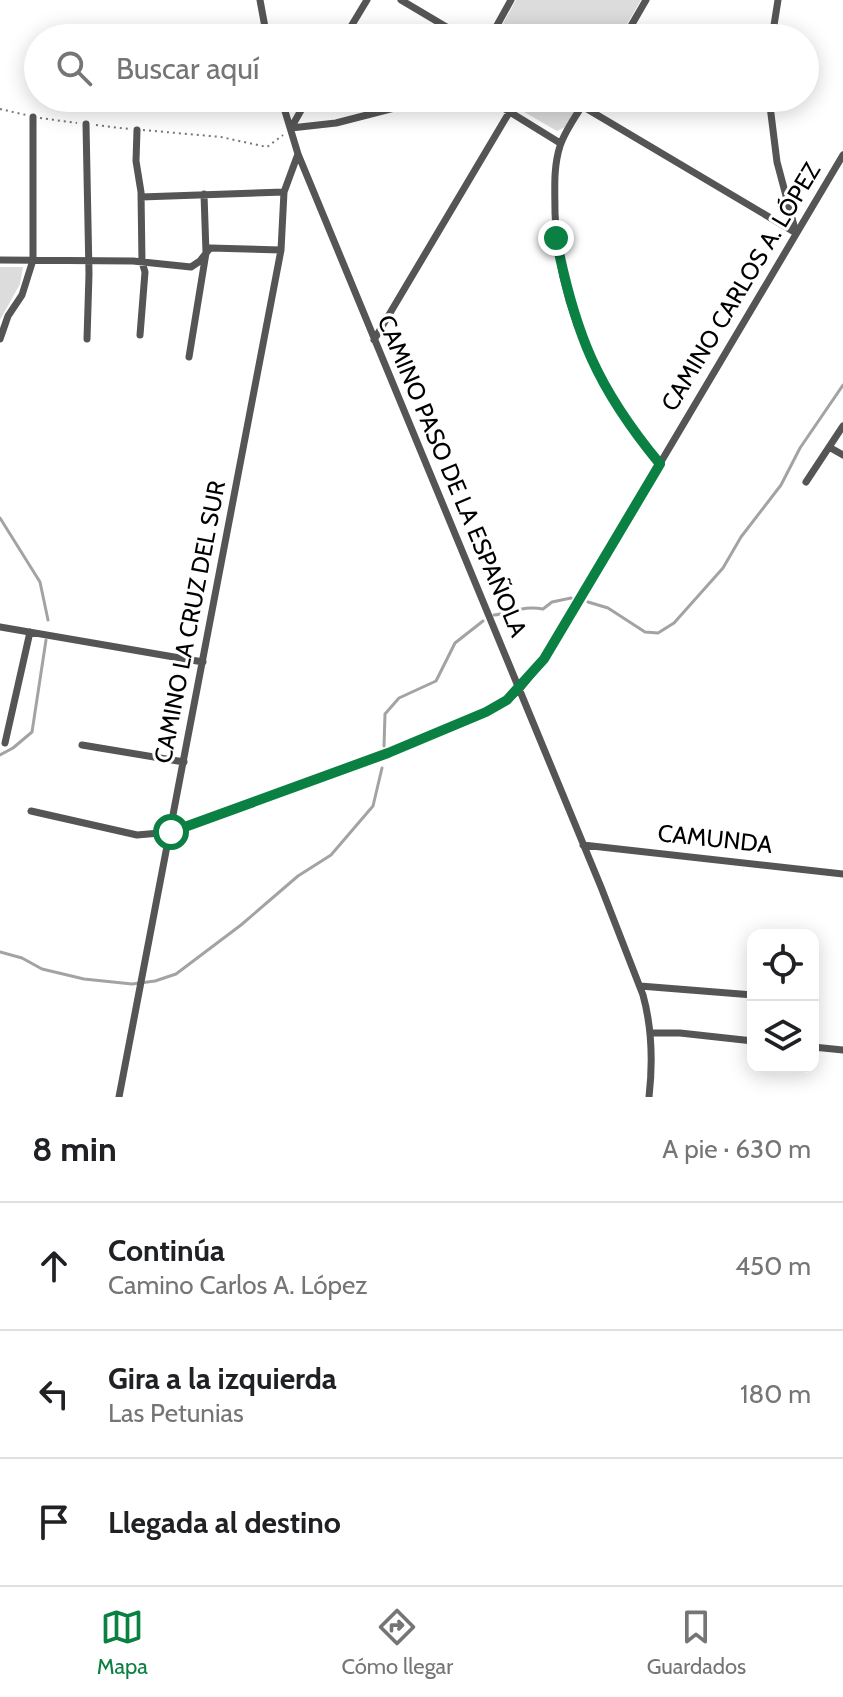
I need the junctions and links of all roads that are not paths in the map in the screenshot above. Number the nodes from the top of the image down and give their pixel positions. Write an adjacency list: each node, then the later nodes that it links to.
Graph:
1 (260, 0): 7 (street)
2 (367, 0): 8 (street)
3 (401, 0): 9 (street)
4 (511, 0): 10 (street)
5 (646, 0): 11 (street)
6 (778, 0): 12 (street)
7 (264, 24)
8 (352, 24)
9 (441, 24)
10 (498, 24)
11 (632, 24)
12 (774, 24)
13 (286, 112): 23 (street, CAMINO PASO DE LA ESPAÑOLA)
14 (300, 112): 23 (street)
15 (379, 112): 23 (street)
16 (509, 112): 41 (street)
17 (512, 112): 25 (street)
18 (578, 112): 25 (street)
19 (592, 112): 31 (street)
20 (771, 112): 31 (street)
21 (33, 117): 35 (street)
22 (86, 124): 36 (street)
23 (291, 128): 26 (street, CAMINO PASO DE LA ESPAÑOLA)
24 (137, 130): 30 (street)
25 (560, 143): 46 (street)
26 (298, 154): 28 (street, CAMINO LA CRUZ DEL SUR); 41 (street, CAMINO PASO DE LA ESPAÑOLA)
27 (843, 155): 31 (street, CAMINO CARLOS A. LÓPEZ)
28 (284, 192): 29 (street); 32 (street, CAMINO LA CRUZ DEL SUR)
29 (204, 194): 30 (street); 33 (street)
30 (141, 197): 37 (street)
31 (796, 233): 46 (street, CAMINO CARLOS A. LÓPEZ)
32 (281, 250): 33 (street); 50 (street, CAMINO LA CRUZ DEL SUR)
33 (206, 253): 37 (street); 42 (street)
34 (0, 260): 35 (street)
35 (33, 260): 36 (street); 39 (street)
36 (88, 260): 37 (street); 40 (street)
37 (142, 262): 38 (street)
38 (140, 335)
39 (0, 339)
40 (87, 339)
41 (374, 340): 51 (street, CAMINO PASO DE LA ESPAÑOLA)
42 (189, 357)
43 (843, 426): 44 (street)
44 (829, 447): 45 (street); 47 (street)
45 (843, 455)
46 (660, 464): 51 (street, CAMINO CARLOS A. LÓPEZ)
47 (806, 482)
48 (0, 627): 49 (street)
49 (30, 632): 50 (street); 52 (street)
50 (203, 662): 54 (street, CAMINO LA CRUZ DEL SUR)
51 (519, 690): 56 (street, CAMINO CARLOS A. LÓPEZ); 57 (street, CAMINO PASO DE LA ESPAÑOLA)
52 (5, 743)
53 (82, 745): 54 (street)
54 (184, 762): 56 (street, CAMINO LA CRUZ DEL SUR)
55 (31, 811): 56 (street, CAMINO CARLOS A. LÓPEZ)
56 (171, 832): 65 (street, CAMINO LA CRUZ DEL SUR)
57 (583, 845): 58 (street, CAMUNDA); 59 (street, CAMINO PASO DE LA ESPAÑOLA)
58 (843, 874)
59 (640, 986): 60 (street); 61 (street, CAMINO PASO DE LA ESPAÑOLA)
60 (747, 995)
61 (651, 1033): 62 (street); 66 (street, CAMINO PASO DE LA ESPAÑOLA)
62 (747, 1040)
63 (819, 1048): 64 (street)
64 (843, 1050)
65 (119, 1097)
66 (649, 1097)

